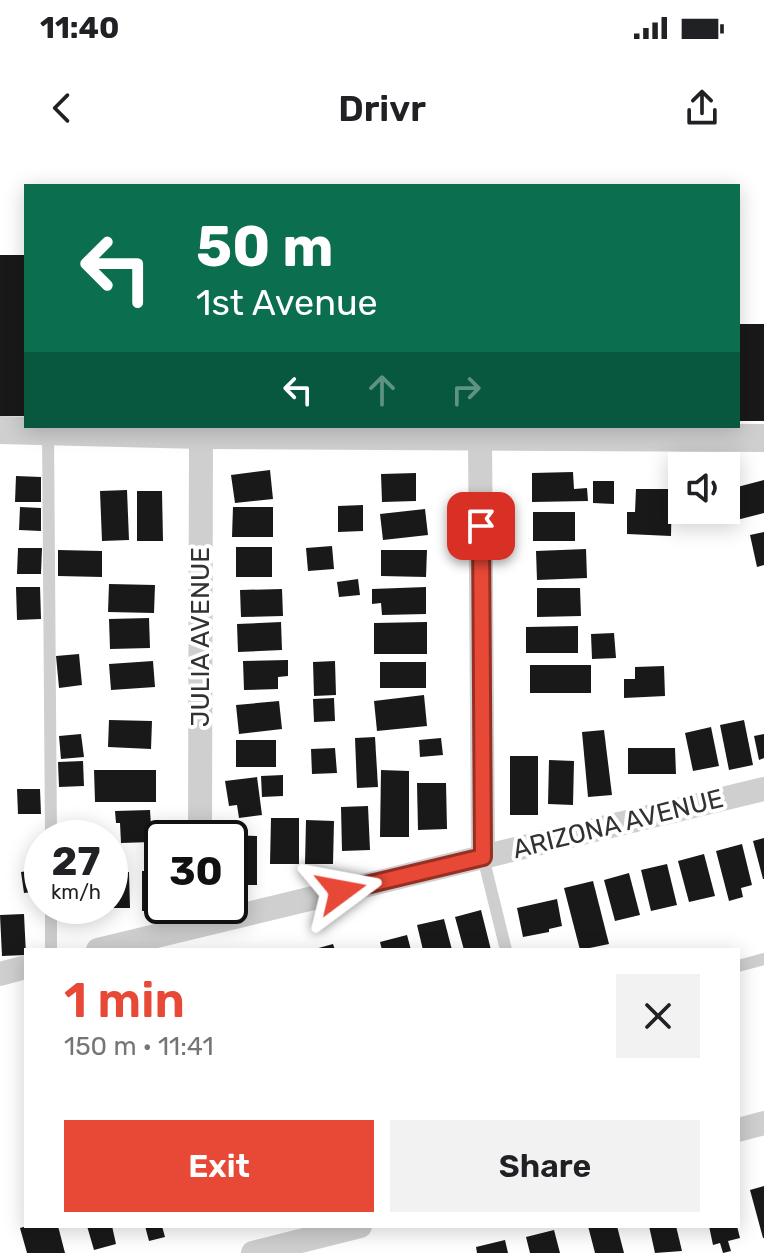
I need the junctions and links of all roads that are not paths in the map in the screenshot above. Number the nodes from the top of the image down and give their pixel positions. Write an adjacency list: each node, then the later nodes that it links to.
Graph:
1 (0, 430): 2 (street)
2 (48, 431): 3 (street); 7 (lane)
3 (201, 435): 4 (street); 8 (street, JULIA AVENUE)
4 (480, 436): 5 (street); 9 (street)
5 (764, 438)
6 (764, 789): 9 (street, ARIZONA AVENUE)
7 (51, 820)
8 (200, 820)
9 (483, 857): 10 (street, ARIZONA AVENUE); 15 (lane)
10 (248, 906)
11 (51, 924): 13 (lane)
12 (175, 924): 14 (street, ARIZONA AVENUE)
13 (51, 948)
14 (104, 948)
15 (506, 948)
16 (764, 959): 17 (lane)
17 (740, 965)
18 (24, 968): 19 (street)
19 (0, 974)
20 (764, 1123): 21 (street)
21 (740, 1129)
22 (352, 1228): 23 (street)
23 (253, 1253)

